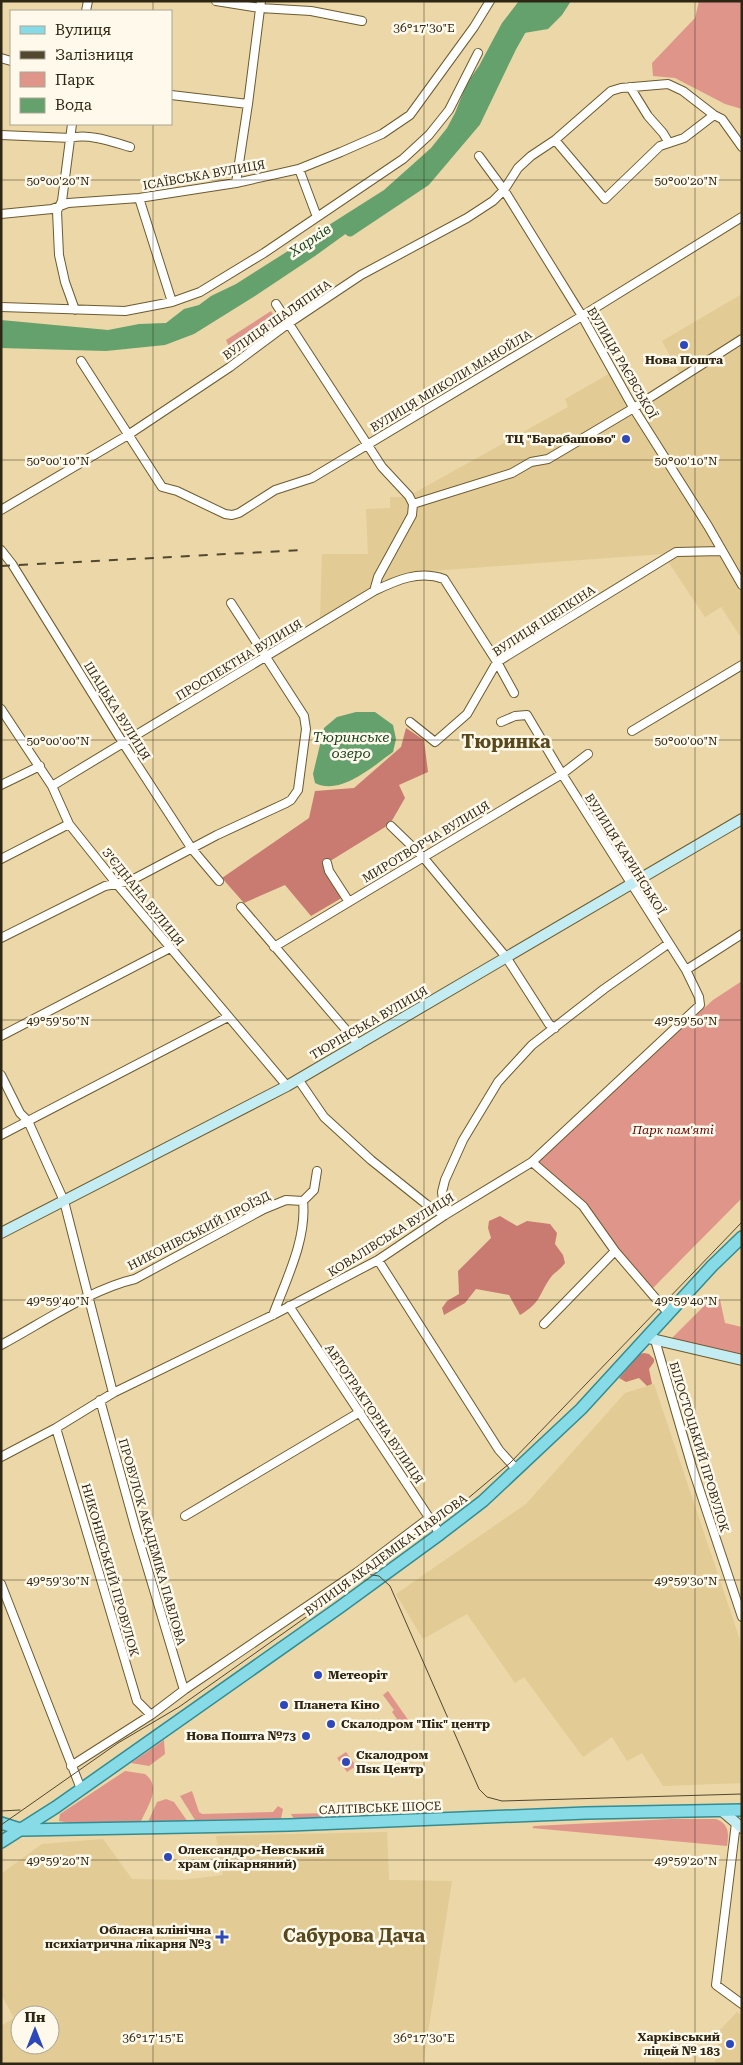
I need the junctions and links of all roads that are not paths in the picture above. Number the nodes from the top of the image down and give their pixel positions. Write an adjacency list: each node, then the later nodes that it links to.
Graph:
1 (216, 1): 3 (street)
2 (490, 1): 18 (street, ІСАЇВСЬКА ВУЛИЦЯ)
3 (261, 5): 4 (street); 8 (street)
4 (362, 21)
5 (478, 53): 24 (street)
6 (630, 88): 9 (street); 13 (street, ВУЛИЦЯ ШАЛЯПІНА); 14 (street)
7 (172, 94): 8 (street)
8 (248, 104): 19 (street)
9 (714, 115): 14 (street); 15 (street)
10 (72, 125): 12 (street)
11 (1, 135): 12 (street)
12 (71, 138): 16 (street); 22 (street)
13 (555, 140): 14 (street); 20 (street, ВУЛИЦЯ ШАЛЯПІНА)
14 (669, 143)
15 (742, 146)
16 (130, 147)
17 (480, 156): 20 (street, ВУЛИЦЯ РАЄВСЬКОЇ)
18 (298, 169): 19 (street, ІСАЇВСЬКА ВУЛИЦЯ); 24 (street)
19 (236, 183): 21 (street, ІСАЇВСЬКА ВУЛИЦЯ)
20 (504, 190): 30 (street, ВУЛИЦЯ РАЄВСЬКОЇ); 31 (street, ВУЛИЦЯ ШАЛЯПІНА)
21 (139, 198): 22 (street, ІСАЇВСЬКА ВУЛИЦЯ); 26 (street)
22 (60, 206): 23 (street, ІСАЇВСЬКА ВУЛИЦЯ); 29 (street)
23 (1, 214)
24 (317, 217): 26 (street)
25 (742, 217): 30 (street, ВУЛИЦЯ МИКОЛИ МАНОЙЛА)
26 (172, 302): 29 (street)
27 (276, 304): 31 (street)
28 (1, 307): 29 (street)
29 (75, 310)
30 (582, 316): 34 (street, ВУЛИЦЯ РАЄВСЬКОЇ); 36 (street, ВУЛИЦЯ МИКОЛИ МАНОЙЛА)
31 (289, 322): 35 (street, ВУЛИЦЯ ШАЛЯПІНА); 36 (street)
32 (742, 339): 34 (street)
33 (81, 361): 35 (street)
34 (634, 409): 37 (street); 40 (street, ВУЛИЦЯ РАЄВСЬКОЇ)
35 (128, 434): 36 (street, ВУЛИЦЯ МИКОЛИ МАНОЙЛА); 38 (street, ВУЛИЦЯ ШАЛЯПІНА)
36 (368, 443): 37 (street)
37 (413, 504): 42 (street)
38 (1, 510)
39 (1, 550): 52 (street, ШАЦЬКА ВУЛИЦЯ)
40 (722, 550): 41 (street, ВУЛИЦЯ РАЄВСЬКОЇ); 45 (street, ВУЛИЦЯ ЩЕПКІНА)
41 (742, 585)
42 (374, 591): 44 (street, ПРОСПЕКТНА ВУЛИЦЯ); 45 (street, ПРОСПЕКТНА ВУЛИЦЯ)
43 (231, 603): 44 (street)
44 (267, 657): 52 (street, ПРОСПЕКТНА ВУЛИЦЯ); 61 (street)
45 (497, 662): 47 (street); 49 (street, ВУЛИЦЯ ЩЕПКІНА)
46 (742, 665): 51 (street)
47 (514, 693)
48 (2, 712): 54 (street, З’ЄДНАНА ВУЛИЦЯ)
49 (410, 722)
50 (501, 722): 55 (street, ВУЛИЦЯ КАРИНСЬКОЇ)
51 (632, 731)
52 (123, 743): 57 (street, ПРОСПЕКТНА ВУЛИЦЯ); 61 (street, ШАЦЬКА ВУЛИЦЯ)
53 (588, 754): 55 (street, МИРОТВОРЧА ВУЛИЦЯ)
54 (40, 766): 56 (street); 57 (street, З’ЄДНАНА ВУЛИЦЯ)
55 (562, 774): 62 (street, МИРОТВОРЧА ВУЛИЦЯ); 67 (street, ВУЛИЦЯ КАРИНСЬКОЇ)
56 (1, 785)
57 (52, 786): 59 (street, З’ЄДНАНА ВУЛИЦЯ)
58 (742, 819): 67 (main road, ТЮРІНСЬКА ВУЛИЦЯ)
59 (69, 824): 63 (street); 66 (street, З’ЄДНАНА ВУЛИЦЯ)
60 (392, 826): 62 (street)
61 (192, 849): 65 (street, ШАЦЬКА ВУЛИЦЯ); 66 (street)
62 (423, 857): 68 (street, МИРОТВОРЧА ВУЛИЦЯ); 75 (street)
63 (1, 859)
64 (327, 863): 68 (street)
65 (219, 881)
66 (116, 883): 71 (street); 74 (street, З’ЄДНАНА ВУЛИЦЯ)
67 (631, 884): 72 (street, ВУЛИЦЯ КАРИНСЬКОЇ); 75 (main road, ТЮРІНСЬКА ВУЛИЦЯ)
68 (349, 902): 73 (street, МИРОТВОРЧА ВУЛИЦЯ)
69 (241, 907): 73 (street)
70 (742, 934): 76 (street)
71 (1, 938)
72 (668, 944): 76 (street, ВУЛИЦЯ КАРИНСЬКОЇ); 79 (street)
73 (274, 947): 81 (street)
74 (170, 948): 78 (street, З’ЄДНАНА ВУЛИЦЯ); 80 (street)
75 (506, 957): 79 (street); 81 (main road, ТЮРІНСЬКА ВУЛИЦЯ)
76 (686, 970): 77 (street, ВУЛИЦЯ КАРИНСЬКОЇ)
77 (700, 1005): 87 (street, КОВАЛІВСЬКА ВУЛИЦЯ)
78 (228, 1017): 84 (street, З’ЄДНАНА ВУЛИЦЯ); 85 (street)
79 (554, 1028): 91 (street)
80 (1, 1036)
81 (359, 1045): 83 (main road, ТЮРІНСЬКА ВУЛИЦЯ)
82 (1, 1076): 85 (street)
83 (298, 1080): 84 (main road, ТЮРІНСЬКА ВУЛИЦЯ); 91 (street)
84 (287, 1086): 89 (main road, ТЮРІНСЬКА ВУЛИЦЯ)
85 (28, 1121): 86 (street); 89 (street)
86 (1, 1135)
87 (532, 1162): 91 (street, КОВАЛІВСЬКА ВУЛИЦЯ); 94 (street)
88 (317, 1171): 90 (street)
89 (64, 1201): 92 (main road, ТЮРІНСЬКА ВУЛИЦЯ); 96 (street)
90 (303, 1201): 96 (street, НИКОНІВСЬКИЙ ПРОЇЗД); 99 (street)
91 (445, 1215): 95 (street, КОВАЛІВСЬКА ВУЛИЦЯ)
92 (1, 1234)
93 (742, 1237): 98 (main road, ВУЛИЦЯ АКАДЕМІКА ПАВЛОВА)
94 (615, 1251): 98 (street); 100 (street)
95 (378, 1260): 97 (street, КОВАЛІВСЬКА ВУЛИЦЯ); 109 (street)
96 (88, 1297): 102 (street, НИКОНІВСЬКИЙ ПРОЇЗД); 104 (street)
97 (289, 1306): 99 (street, КОВАЛІВСЬКА ВУЛИЦЯ); 106 (street, АВТОТРАКТОРНА ВУЛИЦЯ)
98 (669, 1314): 101 (main road, ВУЛИЦЯ АКАДЕМІКА ПАВЛОВА)
99 (273, 1315): 104 (street, КОВАЛІВСЬКА ВУЛИЦЯ)
100 (544, 1324)
101 (651, 1339): 103 (main road); 109 (main road, ВУЛИЦЯ АКАДЕМІКА ПАВЛОВА); 114 (street, БІЛОСТОЦЬКИЙ ПРОВУЛОК)
102 (1, 1345)
103 (742, 1360)
104 (113, 1393): 105 (street, КОВАЛІВСЬКА ВУЛИЦЯ)
105 (100, 1400): 107 (street, КОВАЛІВСЬКА ВУЛИЦЯ); 115 (street, ПРОВУЛОК АКАДЕМІКА ПАВЛОВА)
106 (360, 1412): 110 (street); 111 (street, АВТОТРАКТОРНА ВУЛИЦЯ)
107 (56, 1428): 108 (street, КОВАЛІВСЬКА ВУЛИЦЯ); 116 (street, НИКОНІВСЬКИЙ ПРОВУЛОК)
108 (1, 1457)
109 (517, 1470): 112 (main road, ВУЛИЦЯ АКАДЕМІКА ПАВЛОВА)
110 (185, 1516)
111 (430, 1518): 112 (street, АВТОТРАКТОРНА ВУЛИЦЯ); 115 (street, ВУЛИЦЯ АКАДЕМІКА ПАВЛОВА)
112 (440, 1534): 118 (main road, ВУЛИЦЯ АКАДЕМІКА ПАВЛОВА)
113 (1, 1584): 117 (street)
114 (742, 1618)
115 (184, 1690): 116 (street, ВУЛИЦЯ АКАДЕМІКА ПАВЛОВА)
116 (150, 1715): 117 (street, ВУЛИЦЯ АКАДЕМІКА ПАВЛОВА)
117 (71, 1766): 118 (street)
118 (81, 1789): 119 (main road, ВУЛИЦЯ АКАДЕМІКА ПАВЛОВА)
119 (56, 1807): 124 (main road); 125 (main road, ВУЛИЦЯ АКАДЕМІКА ПАВЛОВА)
120 (721, 1810): 121 (main road, САЛТІВСЬКЕ ШОСЕ); 123 (main road); 124 (main road, САЛТІВСЬКЕ ШОСЕ)
121 (742, 1810)
122 (1, 1823): 125 (main road)
123 (739, 1826): 127 (street)
124 (66, 1829): 125 (main road, САЛТІВСЬКЕ ШОСЕ)
125 (19, 1830): 126 (main road, ВУЛИЦЯ АКАДЕМІКА ПАВЛОВА)
126 (1, 1842)
127 (742, 2004)

